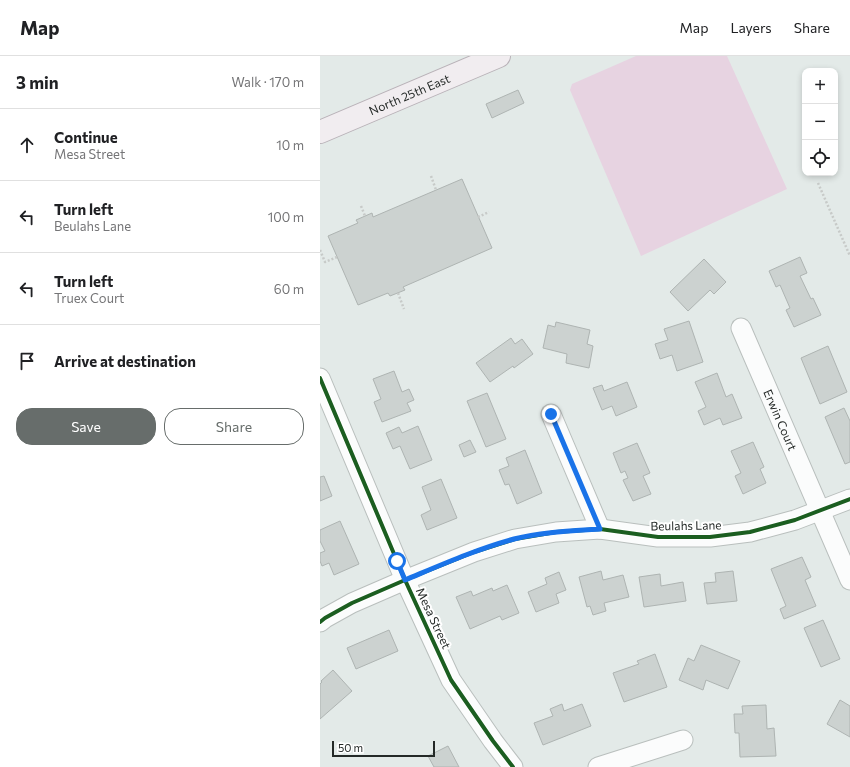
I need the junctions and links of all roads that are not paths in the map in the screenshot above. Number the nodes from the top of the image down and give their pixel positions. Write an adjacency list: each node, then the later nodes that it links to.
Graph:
1 (499, 56): 2 (main road, North 25th East)
2 (320, 132)
3 (741, 328): 7 (street, Erwin Court)
4 (320, 378): 9 (street, Mesa Street)
5 (551, 414): 8 (street)
6 (850, 499): 7 (street, Beulahs Lane)
7 (820, 511): 8 (street, Beulahs Lane); 10 (street, Erwin Court)
8 (600, 529): 9 (street, Beulahs Lane)
9 (405, 580): 11 (street, Beulahs Lane); 13 (street, Mesa Street)
10 (850, 580)
11 (320, 622)
12 (683, 740): 14 (street)
13 (512, 767)
14 (598, 767)

